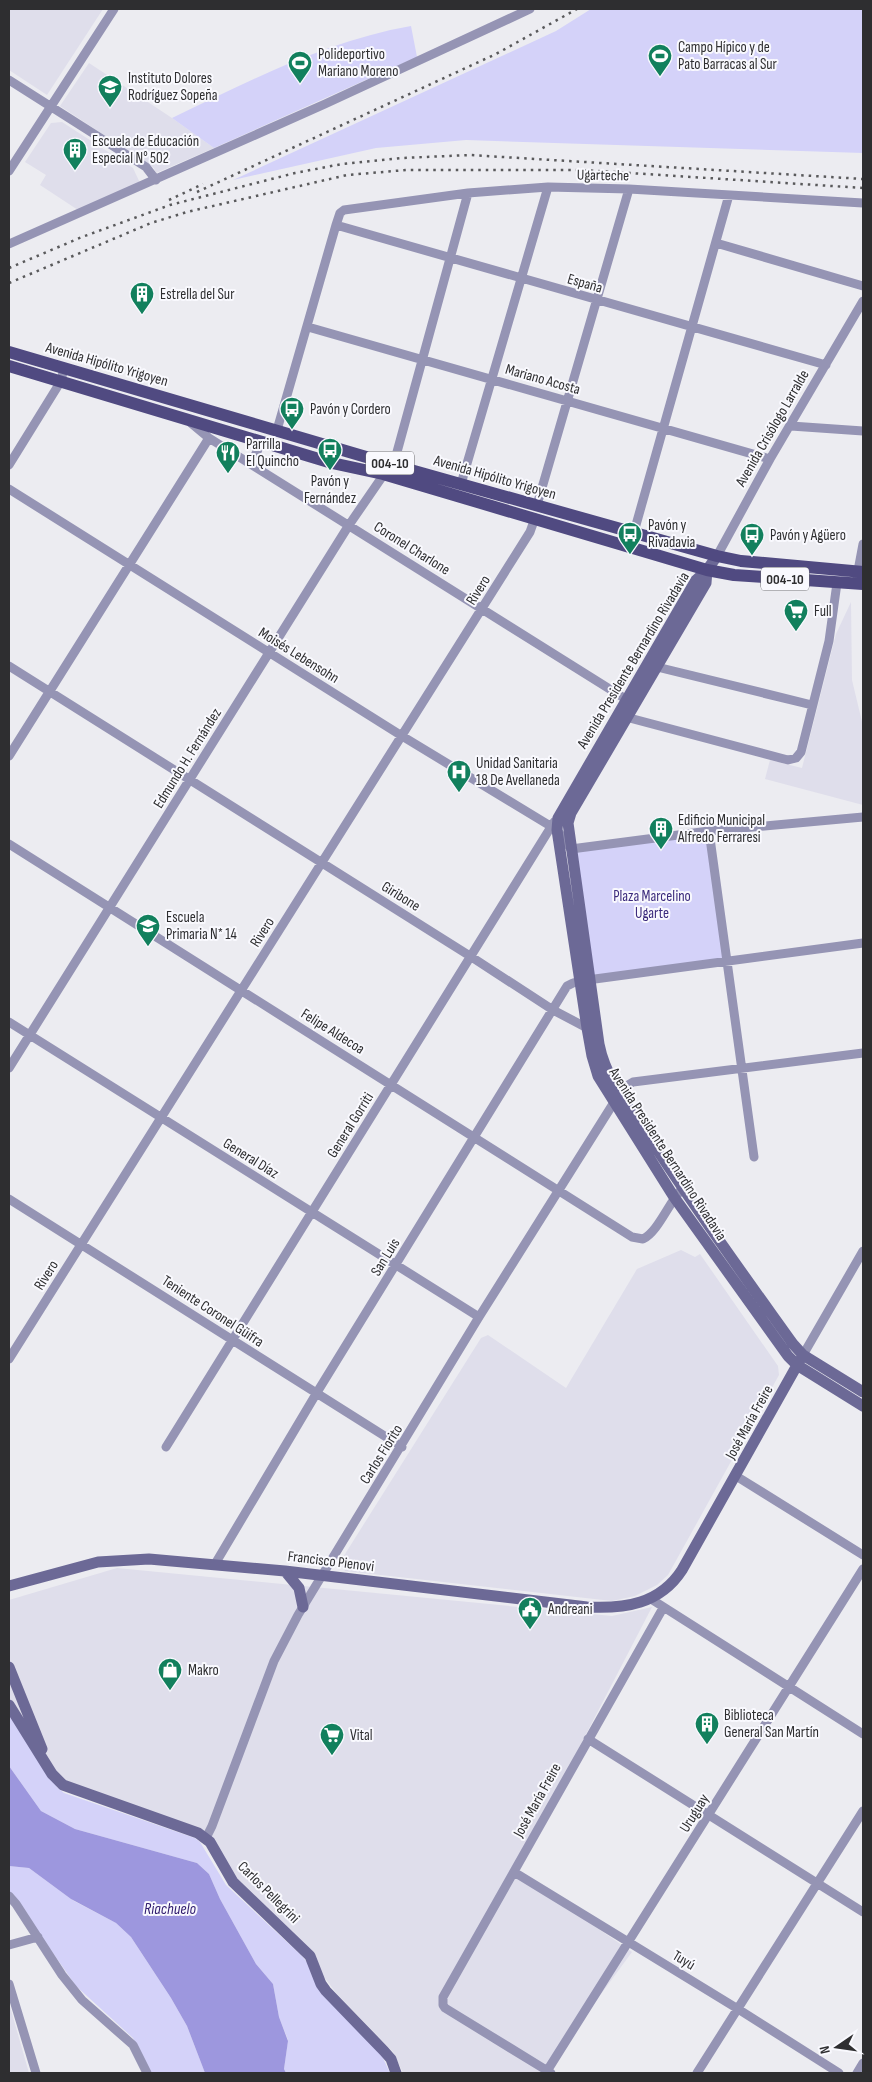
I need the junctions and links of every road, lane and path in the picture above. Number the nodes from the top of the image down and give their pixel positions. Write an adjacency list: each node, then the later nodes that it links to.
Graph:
1 (114, 9): 4 (street)
2 (530, 9): 6 (street)
3 (9, 80): 4 (street)
4 (50, 106): 5 (street); 6 (street)
5 (9, 170)
6 (156, 180): 14 (street)
7 (548, 187): 8 (street, Ugarteche); 9 (street, Ugarteche); 16 (street)
8 (629, 189): 10 (street, Ugarteche); 18 (street)
9 (468, 193): 12 (street, Ugarteche); 15 (street, Edmundo H. Fernández)
10 (729, 194): 11 (street, Ugarteche); 13 (street)
11 (863, 203)
12 (336, 225): 15 (street, España); 20 (street)
13 (716, 243): 17 (street); 21 (street)
14 (9, 244)
15 (449, 259): 16 (street, España); 23 (street, Edmundo H. Fernández)
16 (523, 279): 18 (street, España); 27 (street)
17 (863, 286)
18 (595, 300): 21 (street, España); 28 (street)
19 (863, 301): 24 (street, Avenida Crisólogo Larralde)
20 (308, 327): 23 (street, Mariano Acosta); 32 (street)
21 (692, 328): 24 (street, España); 31 (street)
22 (9, 352): 26 (main road, Avenida Hipólito Yrigoyen / 004-10)
23 (422, 359): 27 (street, Mariano Acosta); 38 (street, Edmundo H. Fernández)
24 (826, 365): 30 (street, Avenida Crisólogo Larralde)
25 (9, 366): 26 (main road, Avenida Hipólito Yrigoyen / 004-10)
26 (63, 375): 29 (main road, Avenida Hipólito Yrigoyen / 004-10); 32 (main road, Avenida Hipólito Yrigoyen / 004-10); 39 (street)
27 (493, 379): 28 (street, Mariano Acosta); 41 (street)
28 (567, 400): 31 (street, Mariano Acosta); 43 (street)
29 (186, 418): 34 (street, Coronel Charlone); 35 (main road, Avenida Hipólito Yrigoyen / 004-10)
30 (791, 426): 33 (street); 36 (street, Avenida Crisólogo Larralde)
31 (664, 429): 36 (street, Mariano Acosta); 46 (street)
32 (277, 430): 38 (main road, Avenida Hipólito Yrigoyen / 004-10)
33 (863, 431)
34 (210, 438): 37 (street, Coronel Charlone); 49 (street)
35 (262, 441): 37 (street); 40 (main road, Avenida Hipólito Yrigoyen / 004-10)
36 (770, 459): 48 (street, Avenida Crisólogo Larralde)
37 (251, 464): 45 (street, Coronel Charlone)
38 (391, 464): 40 (street, Edmundo H. Fernández); 41 (main road, Avenida Hipólito Yrigoyen / 004-10)
39 (9, 465)
40 (383, 474): 44 (main road, Avenida Hipólito Yrigoyen / 004-10); 45 (street, Edmundo H. Fernández)
41 (461, 484): 43 (main road, Avenida Hipólito Yrigoyen / 004-10)
42 (9, 489): 49 (street, Moisés Lebensohn)
43 (537, 505): 46 (main road, Avenida Hipólito Yrigoyen / 004-10)
44 (535, 518): 50 (main road, Avenida Hipólito Yrigoyen / 004-10); 53 (street, Rivero)
45 (350, 525): 53 (street, Coronel Charlone); 54 (street, Edmundo H. Fernández)
46 (634, 532): 48 (main road, Avenida Hipólito Yrigoyen / 004-10)
47 (863, 544): 51 (street)
48 (717, 556): 50 (main road, Avenida Crisólogo Larralde); 51 (main road, Avenida Hipólito Yrigoyen / 004-10)
49 (130, 564): 54 (street, Moisés Lebensohn); 57 (street)
50 (707, 570): 52 (main road, Avenida Hipólito Yrigoyen / 004-10); 56 (main road, Avenida Presidente Bernardino Rivadavia); 58 (main road, Avenida Presidente Bernardino Rivadavia)
51 (860, 578): 52 (main road, Avenida Hipólito Yrigoyen / 004-10)
52 (838, 583): 59 (street)
53 (482, 608): 58 (street, Coronel Charlone); 61 (street, Rivero)
54 (270, 653): 61 (street, Moisés Lebensohn); 63 (street, Edmundo H. Fernández)
55 (9, 666): 57 (street, Giribone)
56 (657, 667): 58 (main road, Avenida Presidente Bernardino Rivadavia); 59 (street)
57 (49, 692): 62 (street); 63 (street, Giribone)
58 (631, 702): 60 (main road, Avenida Presidente Bernardino Rivadavia)
59 (812, 705): 60 (street)
60 (622, 716): 65 (main road, Avenida Presidente Bernardino Rivadavia); 68 (main road, Avenida Presidente Bernardino Rivadavia)
61 (402, 736): 65 (street, Moisés Lebensohn); 69 (street, Rivero)
62 (9, 756)
63 (190, 779): 69 (street, Giribone); 70 (street, Edmundo H. Fernández)
64 (863, 817): 66 (street)
65 (555, 825): 68 (street, Moisés Lebensohn); 72 (street, General Gorriti); 74 (main road, Avenida Presidente Bernardino Rivadavia)
66 (709, 831): 68 (street); 73 (street)
67 (9, 844): 70 (street, Felipe Aldecoa)
68 (571, 849): 74 (main road, Avenida Presidente Bernardino Rivadavia)
69 (322, 863): 72 (street, Giribone); 75 (street, Rivero)
70 (110, 908): 75 (street, Felipe Aldecoa); 80 (street, Edmundo H. Fernández)
71 (863, 943): 73 (street)
72 (470, 956): 76 (street, Giribone); 84 (street, General Gorriti)
73 (726, 961): 74 (street); 83 (street)
74 (585, 981): 76 (street, San Luis); 78 (main road, Avenida Presidente Bernardino Rivadavia); 79 (main road, Avenida Presidente Bernardino Rivadavia)
75 (241, 991): 84 (street, Felipe Aldecoa); 86 (street, Rivero)
76 (553, 1010): 78 (street, Giribone); 87 (street, San Luis)
77 (9, 1022): 80 (street, General Díaz)
78 (586, 1028): 79 (street, Giribone); 85 (main road, Avenida Presidente Bernardino Rivadavia)
79 (598, 1033): 85 (main road, Avenida Presidente Bernardino Rivadavia)
80 (30, 1035): 82 (street, Edmundo H. Fernández); 86 (street, General Díaz)
81 (863, 1053): 83 (street)
82 (9, 1068)
83 (741, 1068): 85 (street); 88 (street)
84 (392, 1084): 87 (street, Felipe Aldecoa); 92 (street, General Gorriti)
85 (616, 1097): 89 (street, Carlos Fiorito); 90 (main road, Avenida Presidente Bernardino Rivadavia)
86 (161, 1118): 92 (street, General Díaz); 93 (street, Rivero)
87 (475, 1138): 89 (street, Felipe Aldecoa); 95 (street, San Luis)
88 (754, 1157)
89 (559, 1189): 90 (street, Felipe Aldecoa); 96 (street, Carlos Fiorito)
90 (678, 1193): 98 (main road, Avenida Presidente Bernardino Rivadavia); 100 (main road, Avenida Presidente Bernardino Rivadavia)
91 (9, 1199): 93 (street, Teniente Coronel Güifra)
92 (312, 1212): 95 (street, General Díaz); 97 (street, General Gorriti)
93 (82, 1244): 97 (street, Teniente Coronel Güifra); 99 (street, Rivero)
94 (863, 1251): 98 (street, José María Freire)
95 (396, 1265): 96 (street, General Díaz); 102 (street, San Luis)
96 (479, 1317): 105 (street, Carlos Fiorito)
97 (232, 1340): 102 (street, Teniente Coronel Güifra); 104 (street, General Gorriti)
98 (803, 1355): 100 (main road, José María Freire); 101 (main road, Avenida Presidente Bernardino Rivadavia)
99 (9, 1359)
100 (797, 1366): 103 (main road, Avenida Presidente Bernardino Rivadavia); 106 (main road, José María Freire)
101 (863, 1392)
102 (316, 1394): 105 (street, Teniente Coronel Güifra); 108 (street, San Luis)
103 (863, 1406)
104 (166, 1447)
105 (402, 1447): 111 (street, Carlos Fiorito)
106 (736, 1476): 107 (street); 113 (main road, José María Freire)
107 (863, 1555)
108 (215, 1564): 110 (main road, Francisco Pienovi); 112 (main road, Francisco Pienovi)
109 (863, 1569): 117 (street, Uruguay)
110 (285, 1571): 111 (main road, Francisco Pienovi); 114 (main road)
111 (321, 1575): 113 (main road, Francisco Pienovi); 114 (street, Carlos Fiorito)
112 (9, 1586)
113 (651, 1599): 115 (street)
114 (303, 1607): 124 (street, Carlos Fiorito)
115 (663, 1608): 117 (street); 120 (street, José María Freire)
116 (9, 1667): 121 (main road)
117 (790, 1687): 119 (street); 123 (street, Uruguay)
118 (9, 1705): 121 (main road)
119 (863, 1734)
120 (588, 1739): 123 (street); 125 (street, José María Freire)
121 (52, 1774): 124 (main road)
122 (863, 1811): 126 (street)
123 (709, 1814): 126 (street); 130 (street, Uruguay)
124 (206, 1838): 138 (main road, Carlos Pellegrini)
125 (514, 1872): 130 (street, Tuyú); 135 (street, José María Freire)
126 (818, 1882): 128 (street); 133 (street)
127 (9, 1896): 129 (street)
128 (863, 1912)
129 (38, 1937): 131 (street); 137 (street)
130 (628, 1942): 133 (street, Tuyú); 135 (street, Uruguay)
131 (9, 1945)
132 (9, 1984): 136 (street)
133 (738, 2009): 139 (street); 140 (street, Tuyú)
134 (863, 2063): 141 (street)
135 (549, 2072)
136 (36, 2073)
137 (147, 2073)
138 (396, 2073)
139 (697, 2073)
140 (839, 2073)
141 (857, 2073)

